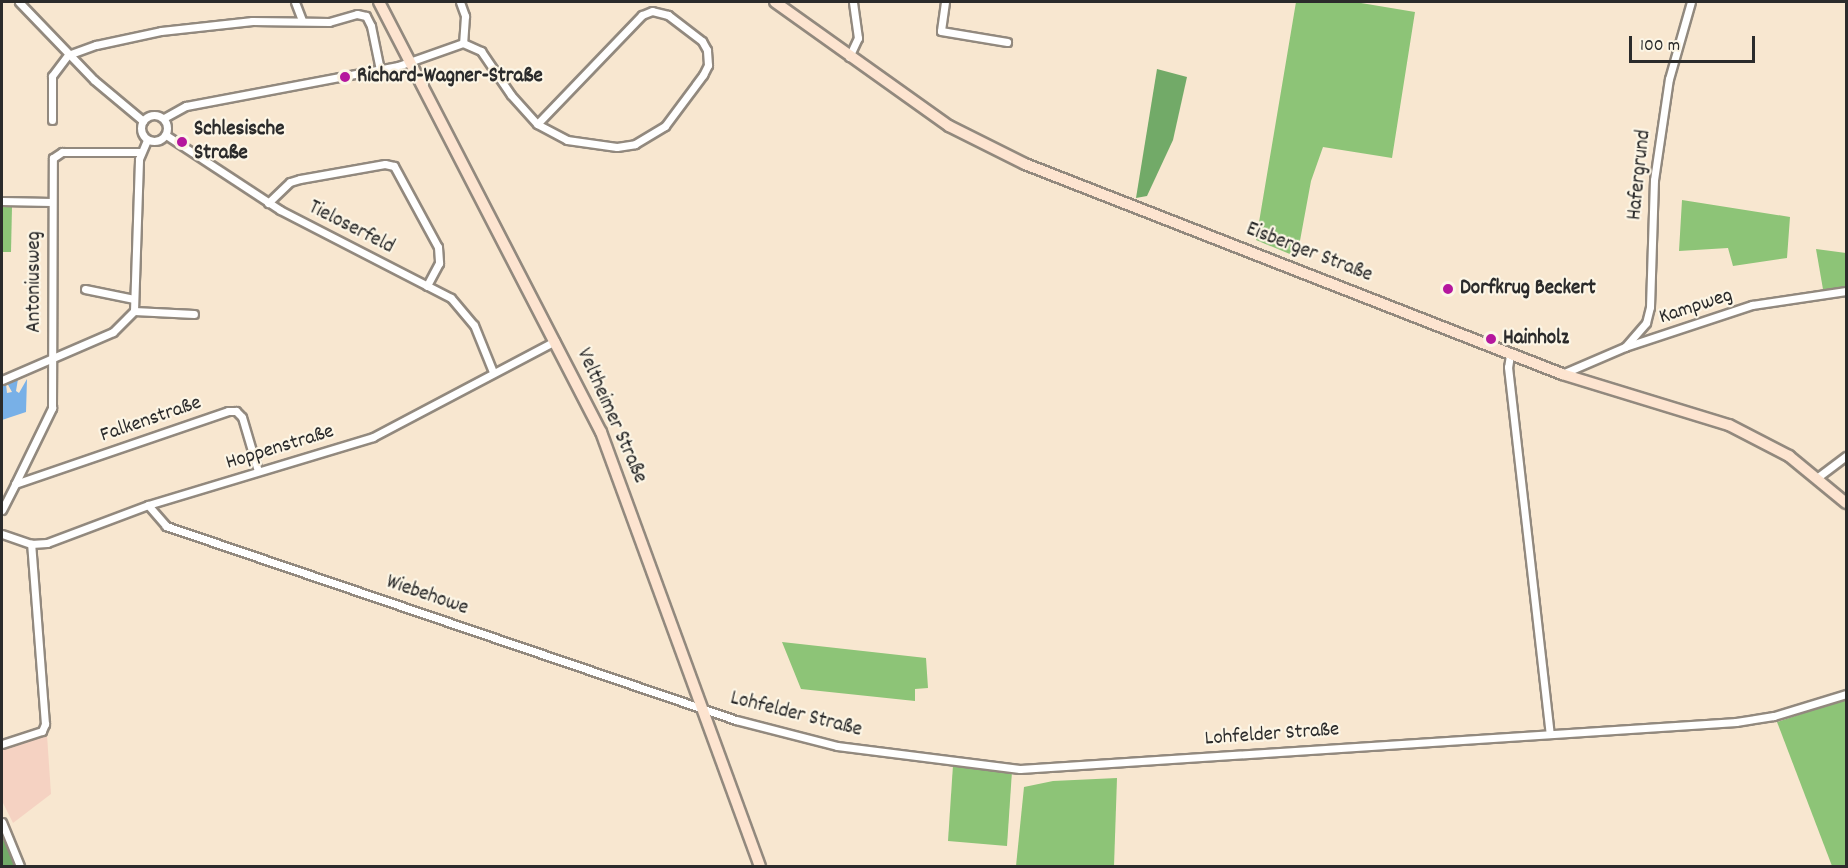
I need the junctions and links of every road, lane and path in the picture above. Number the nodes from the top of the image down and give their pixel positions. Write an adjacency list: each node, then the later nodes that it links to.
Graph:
1 (19, 2): 12 (street)
2 (295, 2): 9 (street)
3 (379, 2): 14 (main road, Veltheimer Straße)
4 (460, 2): 11 (street)
5 (775, 2): 13 (main road, Eisberger Straße)
6 (853, 2): 13 (street)
7 (945, 2): 10 (street)
8 (1691, 2): 33 (street, Hafergrund)
9 (302, 20): 12 (street); 15 (street)
10 (1007, 42)
11 (463, 43): 14 (street); 19 (street)
12 (69, 55): 17 (street); 18 (street)
13 (849, 57): 34 (main road, Eisberger Straße)
14 (410, 62): 15 (street); 32 (main road, Veltheimer Straße)
15 (380, 69): 16 (street)
16 (164, 118): 18 (street); 20 (street)
17 (52, 120)
18 (143, 121): 21 (street)
19 (537, 124): 19 (street)
20 (166, 135): 21 (street); 25 (street, Tieloserfeld)
21 (147, 140): 22 (street)
22 (140, 152): 24 (street, Antoniusweg); 29 (street)
23 (2, 201): 24 (street, Antoniusweg)
24 (51, 202): 35 (street, Antoniusweg)
25 (268, 203): 26 (street, Tieloserfeld); 26 (street)
26 (427, 286): 36 (street, Tieloserfeld)
27 (85, 289): 29 (street)
28 (1846, 291): 33 (street, Kampweg)
29 (134, 299): 30 (street)
30 (134, 311): 31 (street); 35 (street)
31 (194, 314)
32 (555, 341): 36 (street, Hoppenstraße); 49 (main road, Veltheimer Straße)
33 (1625, 347): 37 (street, Kampweg)
34 (1510, 355): 37 (main road, Eisberger Straße); 50 (street)
35 (51, 361): 38 (street); 42 (street, Antoniusweg)
36 (493, 372): 40 (street, Hoppenstraße)
37 (1562, 374): 41 (main road, Eisberger Straße)
38 (2, 380)
39 (1846, 456): 41 (street)
40 (258, 471): 42 (street, Falkenstraße); 44 (street, Hoppenstraße)
41 (1818, 477): 43 (main road, Eisberger Straße)
42 (15, 484): 45 (street)
43 (1846, 503)
44 (148, 505): 47 (street, Hoppenstraße); 49 (street, Wiebehowe)
45 (2, 510)
46 (2, 534): 47 (street, Hoppenstraße)
47 (31, 544): 51 (street)
48 (1846, 694): 50 (street, Lohfelder Straße)
49 (704, 706): 50 (street, Lohfelder Straße); 54 (main road, Veltheimer Straße)
50 (1550, 734)
51 (2, 744)
52 (2, 822): 53 (street)
53 (20, 867)
54 (760, 867)

